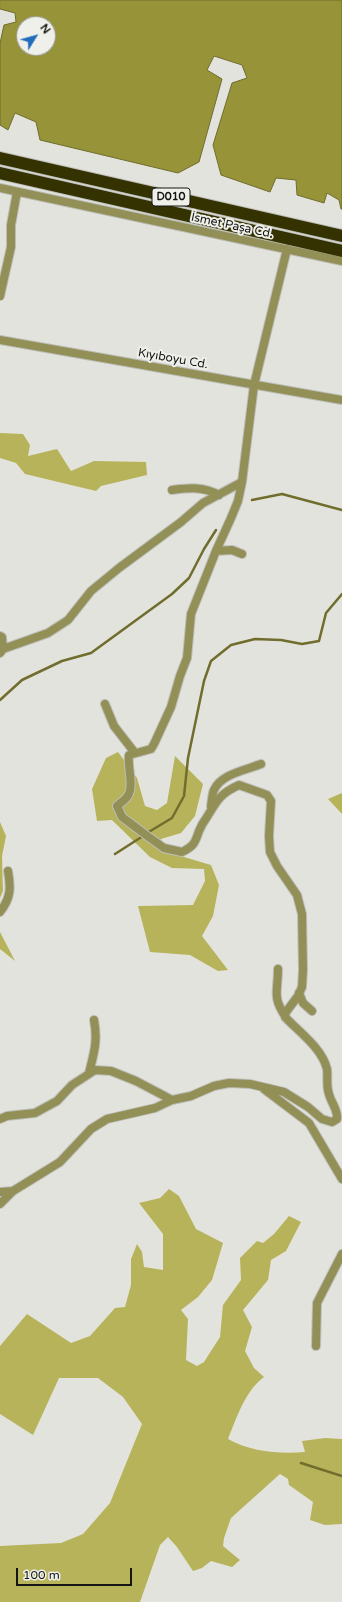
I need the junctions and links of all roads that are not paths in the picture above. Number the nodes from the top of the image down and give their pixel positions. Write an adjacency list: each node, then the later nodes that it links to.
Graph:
1 (0, 158): 5 (highway, D010)
2 (0, 173): 7 (highway, D010)
3 (0, 188): 4 (street, İsmet Paşa Cd.)
4 (17, 192): 6 (street, İsmet Paşa Cd.); 9 (street)
5 (342, 236)
6 (287, 250): 8 (street, İsmet Paşa Cd.); 11 (street)
7 (342, 251)
8 (342, 261)
9 (0, 296)
10 (0, 340): 11 (street, Kıyıboyu Cd.)
11 (254, 385): 12 (street, Kıyıboyu Cd.); 13 (street)
12 (342, 400)
13 (242, 482): 15 (street); 16 (street)
14 (172, 490): 15 (street)
15 (218, 495): 19 (street)
16 (216, 551): 17 (street); 21 (street)
17 (242, 554)
18 (0, 636): 19 (street)
19 (2, 651)
20 (105, 704): 21 (street)
21 (135, 753): 23 (street)
22 (261, 764): 23 (street)
23 (211, 810): 27 (street)
24 (8, 871): 25 (street)
25 (0, 912)
26 (278, 969): 29 (street)
27 (299, 993): 28 (street); 29 (street)
28 (312, 1011)
29 (285, 1016): 34 (street)
30 (94, 1020): 31 (street)
31 (89, 1073): 33 (street); 35 (street)
32 (263, 1088): 33 (street); 34 (street); 36 (street)
33 (172, 1100): 37 (street)
34 (340, 1116)
35 (0, 1119)
36 (342, 1179)
37 (13, 1191): 38 (street); 39 (street)
38 (0, 1192)
39 (0, 1204)
40 (342, 1254): 41 (street)
41 (316, 1346)

